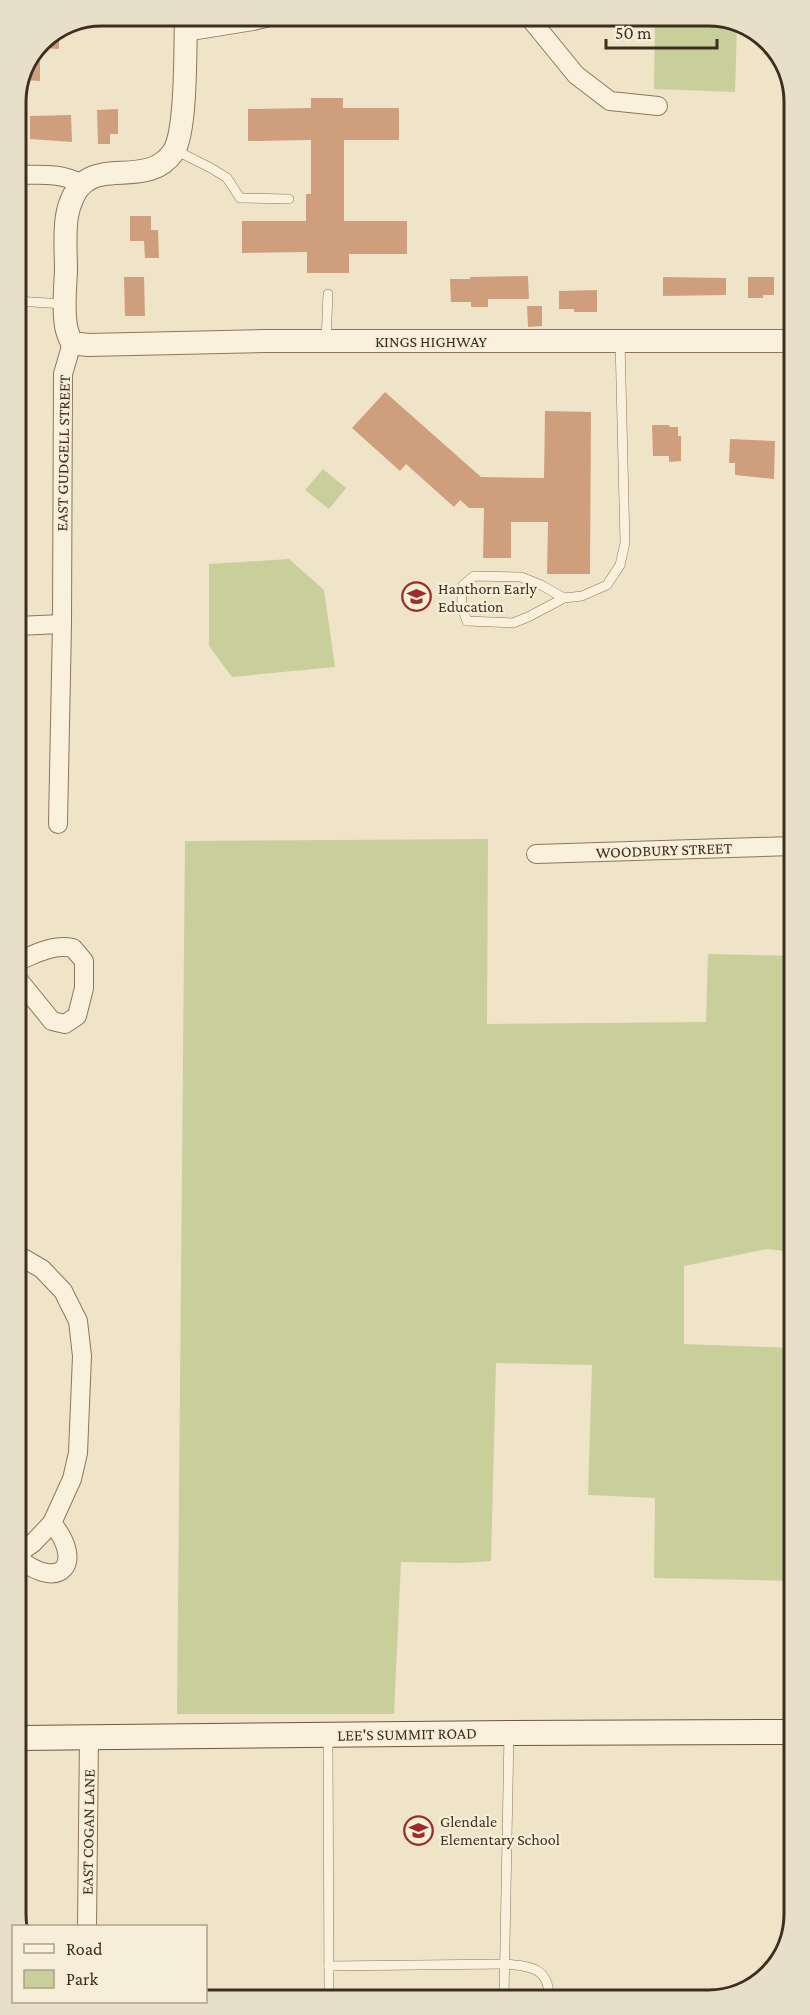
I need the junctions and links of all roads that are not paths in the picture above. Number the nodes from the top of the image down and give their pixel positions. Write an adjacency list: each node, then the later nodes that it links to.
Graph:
1 (186, 25): 4 (street)
2 (536, 26): 3 (street)
3 (658, 106)
4 (174, 150): 6 (street); 7 (lane)
5 (26, 175): 6 (street)
6 (82, 184): 10 (street, EAST GUDGELL STREET)
7 (289, 199)
8 (328, 294): 11 (lane)
9 (26, 302): 10 (lane)
10 (65, 304): 14 (street, EAST GUDGELL STREET)
11 (326, 341): 12 (street, KINGS HIGHWAY); 14 (street, KINGS HIGHWAY)
12 (620, 341): 13 (street, KINGS HIGHWAY); 15 (lane)
13 (784, 341)
14 (72, 343): 16 (street, EAST GUDGELL STREET)
15 (564, 598): 15 (lane)
16 (62, 624): 17 (street); 18 (street, EAST GUDGELL STREET)
17 (26, 626)
18 (58, 824)
19 (784, 846): 20 (street, WOODBURY STREET)
20 (536, 854)
21 (26, 957): 22 (street)
22 (26, 988)
23 (25, 1259): 24 (street)
24 (52, 1523): 25 (street); 26 (street)
25 (25, 1549)
26 (25, 1563)
27 (509, 1732): 28 (main road, LEE'S SUMMIT ROAD); 29 (main road, LEE'S SUMMIT ROAD); 33 (lane)
28 (784, 1732)
29 (328, 1735): 30 (main road, LEE'S SUMMIT ROAD); 34 (lane)
30 (89, 1737): 31 (main road, LEE'S SUMMIT ROAD); 32 (street, EAST COGAN LANE)
31 (25, 1738)
32 (87, 1925)
33 (505, 1964): 34 (lane); 36 (lane); 37 (lane)
34 (329, 1966): 35 (lane)
35 (329, 1989)
36 (504, 1990)
37 (549, 1990)

